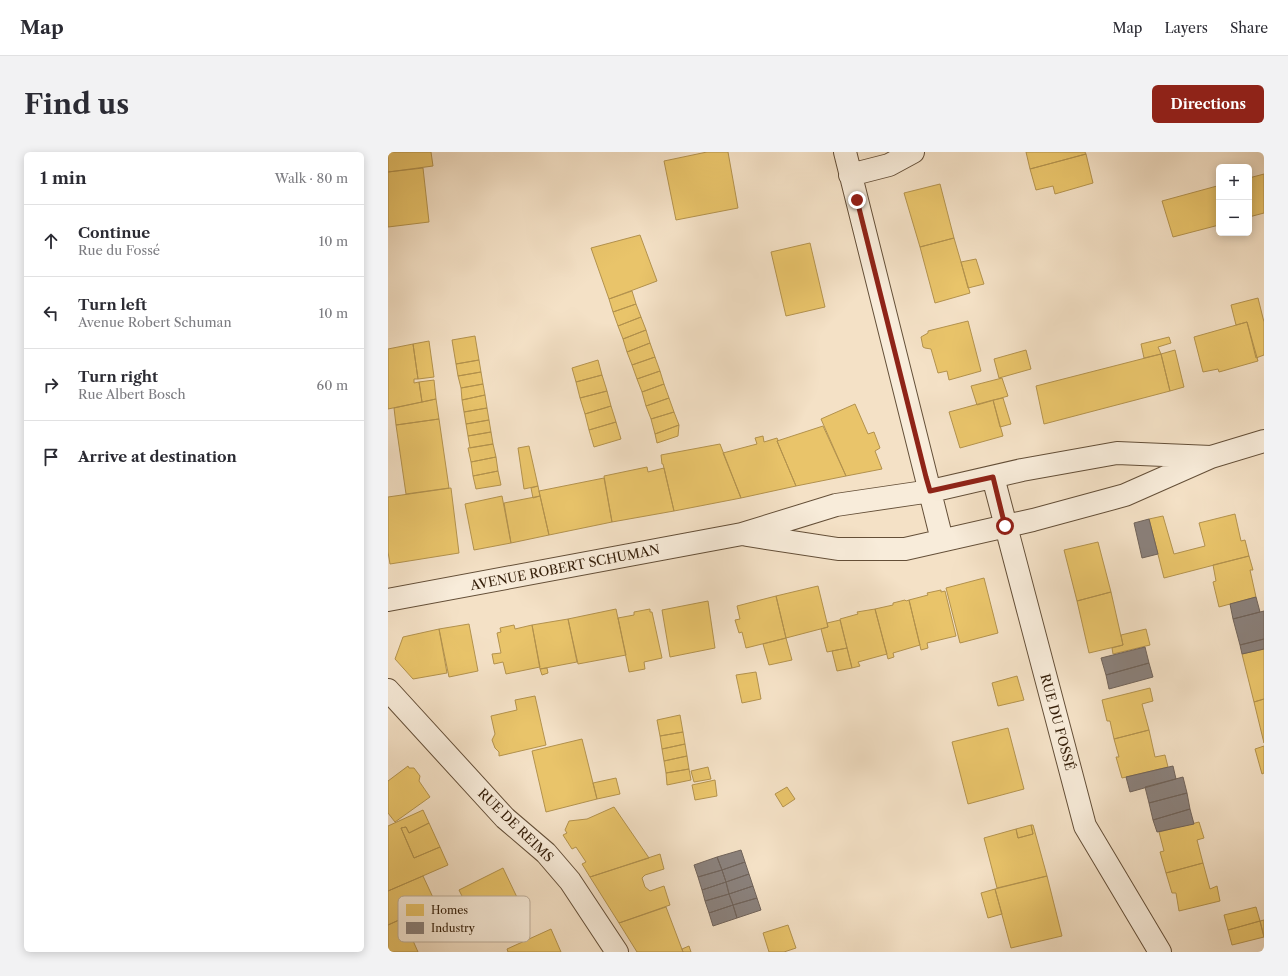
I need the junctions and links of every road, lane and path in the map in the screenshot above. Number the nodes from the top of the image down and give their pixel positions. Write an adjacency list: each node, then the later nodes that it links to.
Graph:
1 (845, 152): 3 (street)
2 (913, 152): 3 (street)
3 (850, 175): 7 (street)
4 (1264, 441): 5 (street, AVENUE ROBERT SCHUMAN)
5 (1211, 457): 6 (street, AVENUE ROBERT SCHUMAN); 8 (street, AVENUE ROBERT SCHUMAN)
6 (993, 477): 7 (street, AVENUE ROBERT SCHUMAN); 8 (street, RUE DU FOSSÉ)
7 (930, 491): 9 (street, AVENUE ROBERT SCHUMAN); 10 (street)
8 (1005, 526): 10 (street, AVENUE ROBERT SCHUMAN); 14 (street, RUE DU FOSSÉ)
9 (742, 534): 10 (street, AVENUE ROBERT SCHUMAN); 11 (street, AVENUE ROBERT SCHUMAN)
10 (942, 540)
11 (388, 600)
12 (388, 690): 13 (street, RUE DE REIMS)
13 (617, 952)
14 (1160, 952)

